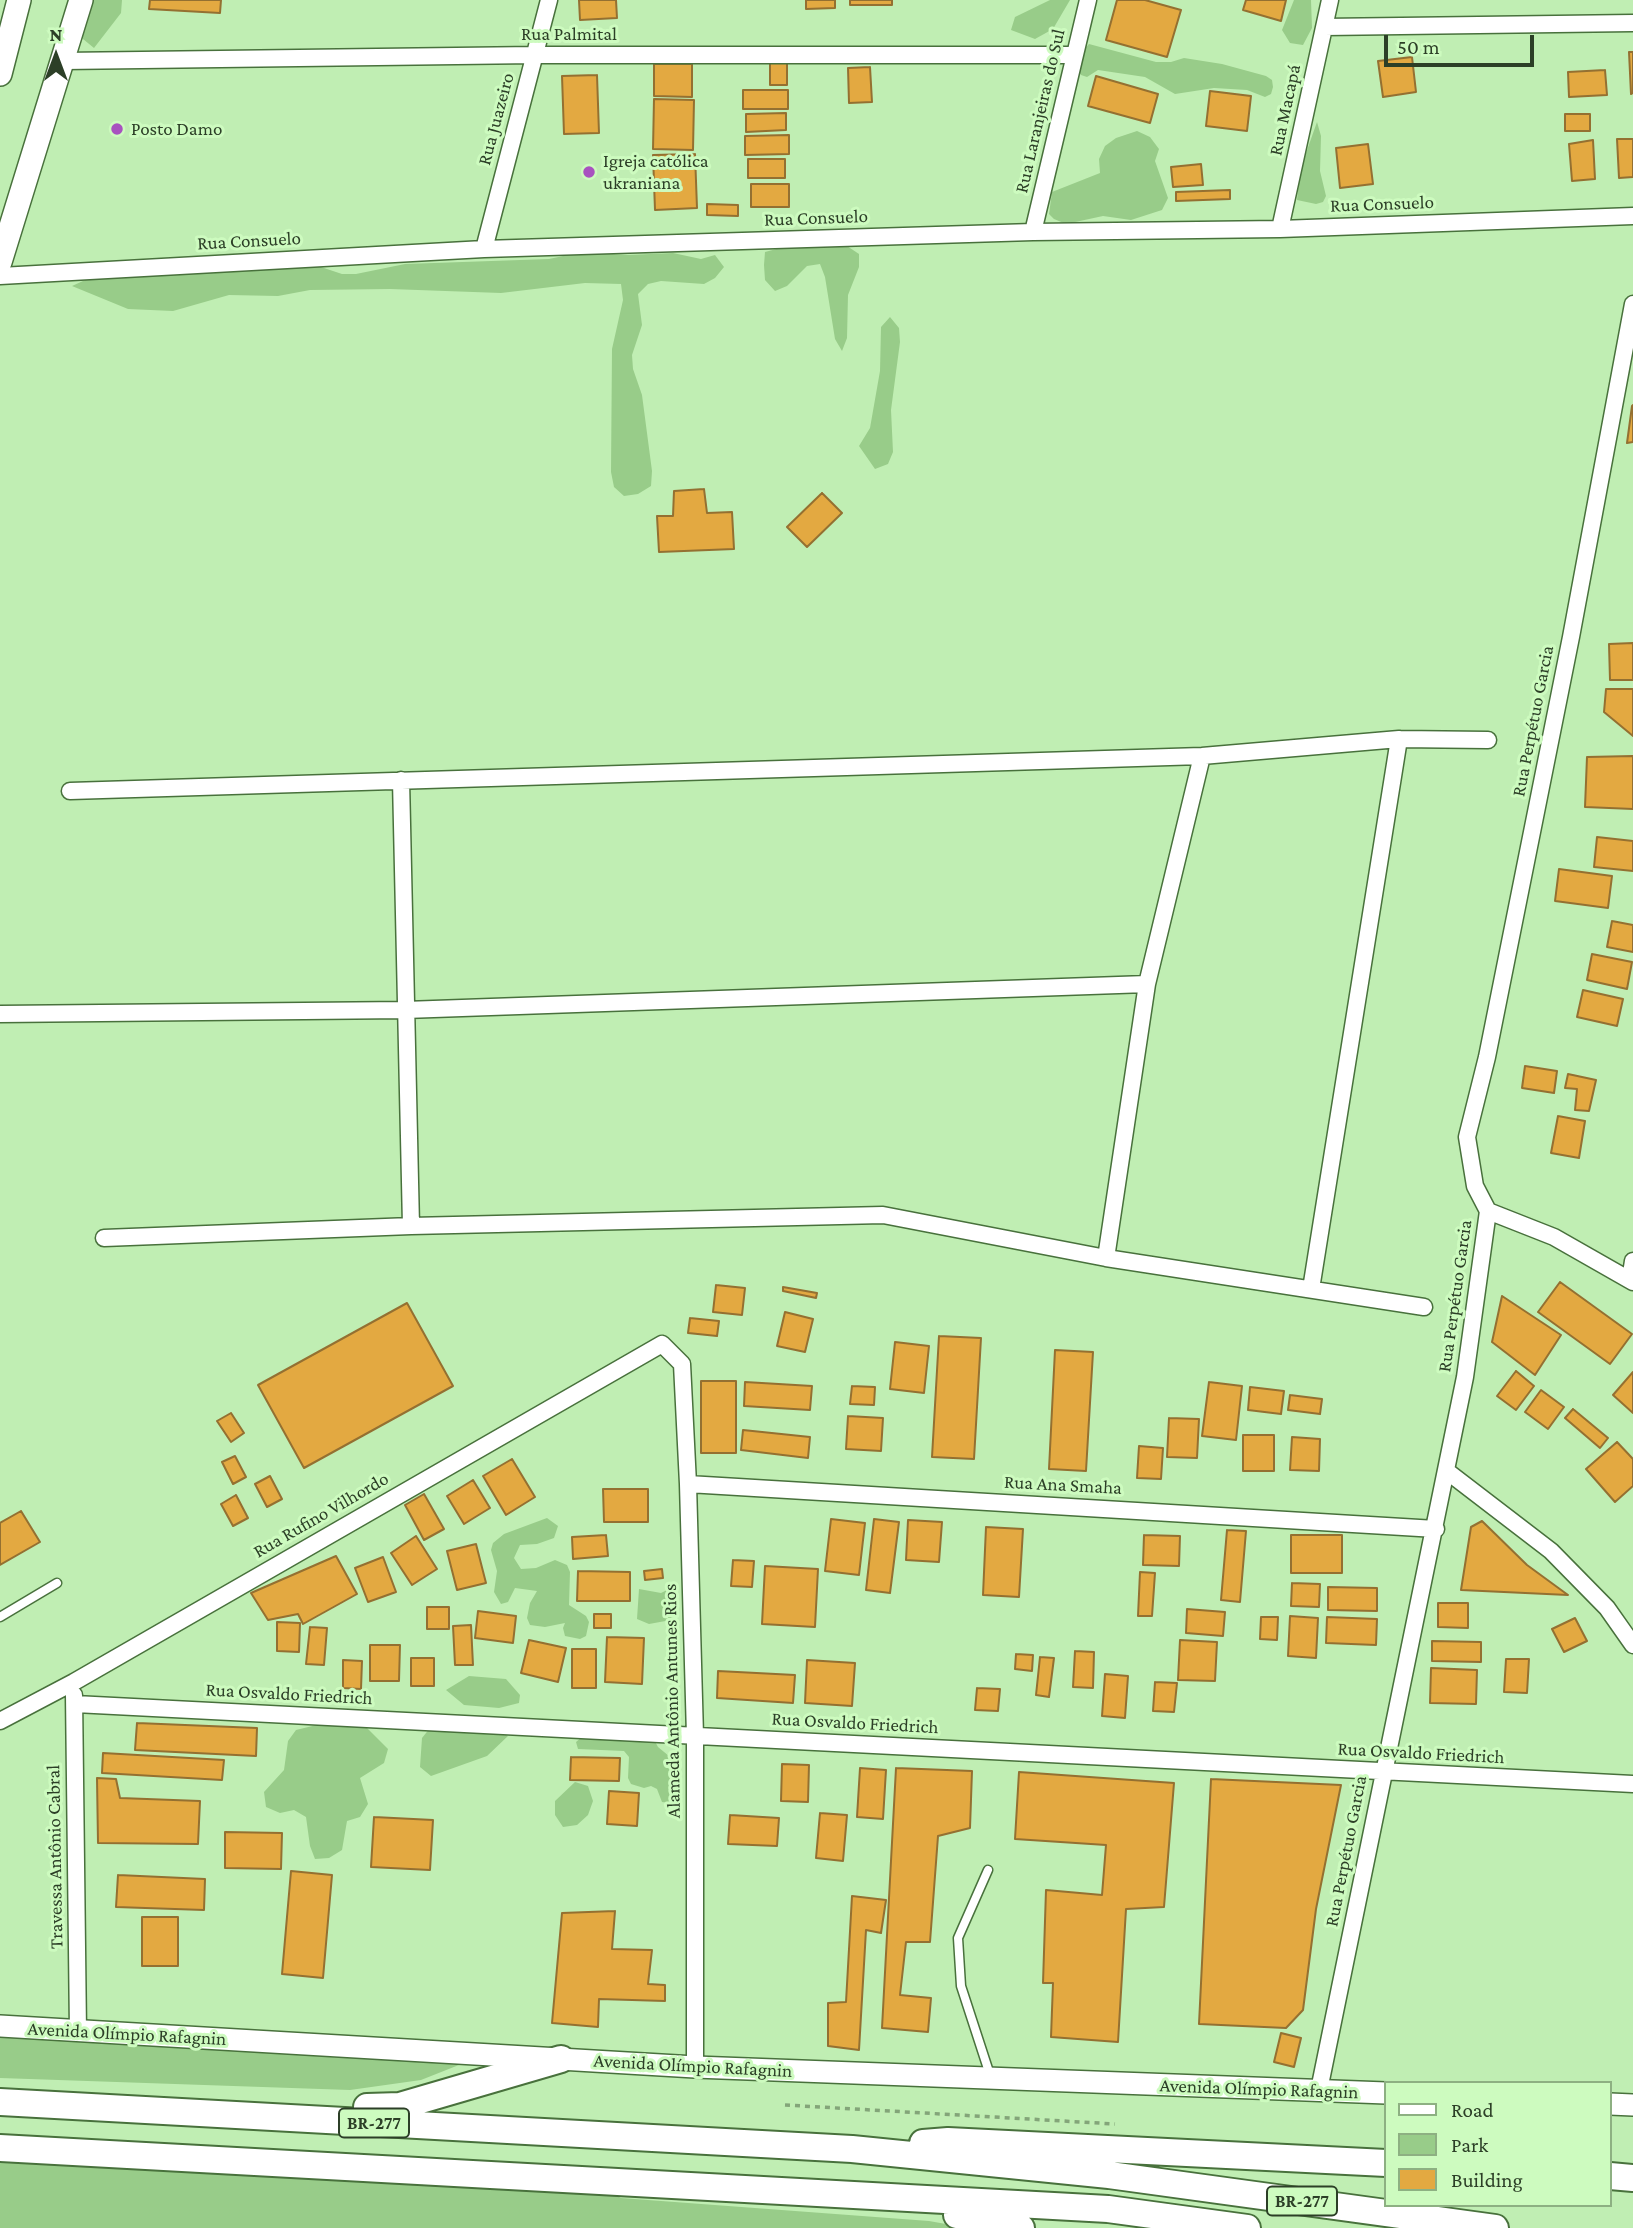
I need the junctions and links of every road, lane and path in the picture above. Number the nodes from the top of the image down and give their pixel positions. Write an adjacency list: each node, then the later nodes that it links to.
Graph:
1 (19, 0): 11 (main road)
2 (81, 0): 10 (main road)
3 (549, 0): 8 (street, Rua Juazeiro)
4 (1088, 0): 9 (street, Rua Laranjeiras do Sul)
5 (1330, 0): 7 (street, Rua Macapá)
6 (1633, 23): 7 (street)
7 (1324, 27): 13 (street, Rua Macapá)
8 (535, 55): 9 (street, Rua Palmital); 10 (street, Rua Palmital); 15 (street, Rua Juazeiro)
9 (1075, 55): 14 (street, Rua Laranjeiras do Sul)
10 (63, 61): 16 (main road)
11 (0, 74)
12 (1633, 216): 13 (street, Rua Consuelo)
13 (1280, 229): 14 (street, Rua Consuelo)
14 (1033, 232): 15 (street, Rua Consuelo)
15 (484, 249): 17 (street, Rua Consuelo)
16 (0, 261)
17 (0, 276)
18 (1633, 304): 27 (street, Rua Perpétuo Garcia)
19 (1399, 739): 20 (street); 21 (street); 33 (street)
20 (1488, 740)
21 (1202, 756): 22 (street); 24 (street)
22 (401, 780): 23 (street); 25 (street)
23 (70, 791)
24 (1147, 985): 25 (street); 30 (street)
25 (405, 1010): 26 (street); 28 (street)
26 (0, 1014)
27 (1488, 1211): 32 (street); 36 (street, Rua Perpétuo Garcia)
28 (411, 1226): 29 (street); 30 (street)
29 (104, 1238)
30 (1106, 1258): 33 (street)
31 (1633, 1261): 32 (street)
32 (1631, 1281)
33 (1311, 1289): 34 (street)
34 (1424, 1307)
35 (662, 1344): 37 (street, Alameda Antônio Antunes Rios); 42 (street, Rua Rufino Vilhordo)
36 (1448, 1472): 38 (street, Rua Perpétuo Garcia); 41 (street)
37 (688, 1484): 38 (street, Rua Ana Smaha); 45 (street, Alameda Antônio Antunes Rios)
38 (1436, 1529): 46 (street, Rua Perpétuo Garcia)
39 (57, 1583): 40 (lane)
40 (0, 1617)
41 (1633, 1645)
42 (74, 1682): 43 (street, Travessa Antônio Cabral); 44 (street, Rua Rufino Vilhordo)
43 (75, 1703): 45 (street, Rua Osvaldo Friedrich); 50 (street, Travessa Antônio Cabral)
44 (0, 1721)
45 (695, 1736): 46 (street, Rua Osvaldo Friedrich); 52 (street, Alameda Antônio Antunes Rios)
46 (1383, 1772): 47 (street, Rua Osvaldo Friedrich); 54 (street, Rua Perpétuo Garcia)
47 (1633, 1784)
48 (988, 1870): 53 (lane)
49 (0, 2026): 50 (street, Avenida Olímpio Rafagnin)
50 (78, 2032): 51 (street, Avenida Olímpio Rafagnin)
51 (561, 2059): 52 (street, Avenida Olímpio Rafagnin); 60 (highway)
52 (695, 2067): 53 (street, Avenida Olímpio Rafagnin)
53 (992, 2080): 54 (street, Avenida Olímpio Rafagnin)
54 (1319, 2090): 55 (street, Avenida Olímpio Rafagnin)
55 (1384, 2093)
56 (0, 2102): 60 (highway, BR-277)
57 (1612, 2104): 59 (street)
58 (785, 2105): 61 (path)
59 (1633, 2105)
60 (158, 2110): 63 (highway, BR-277)
61 (1119, 2124)
62 (0, 2148): 67 (highway, BR-277)
63 (852, 2150): 64 (highway); 70 (highway, BR-277)
64 (1384, 2163)
65 (1612, 2176): 66 (highway)
66 (1633, 2178)
67 (873, 2197): 68 (highway); 69 (highway, BR-277)
68 (1021, 2228)
69 (1247, 2228)
70 (1495, 2228)

